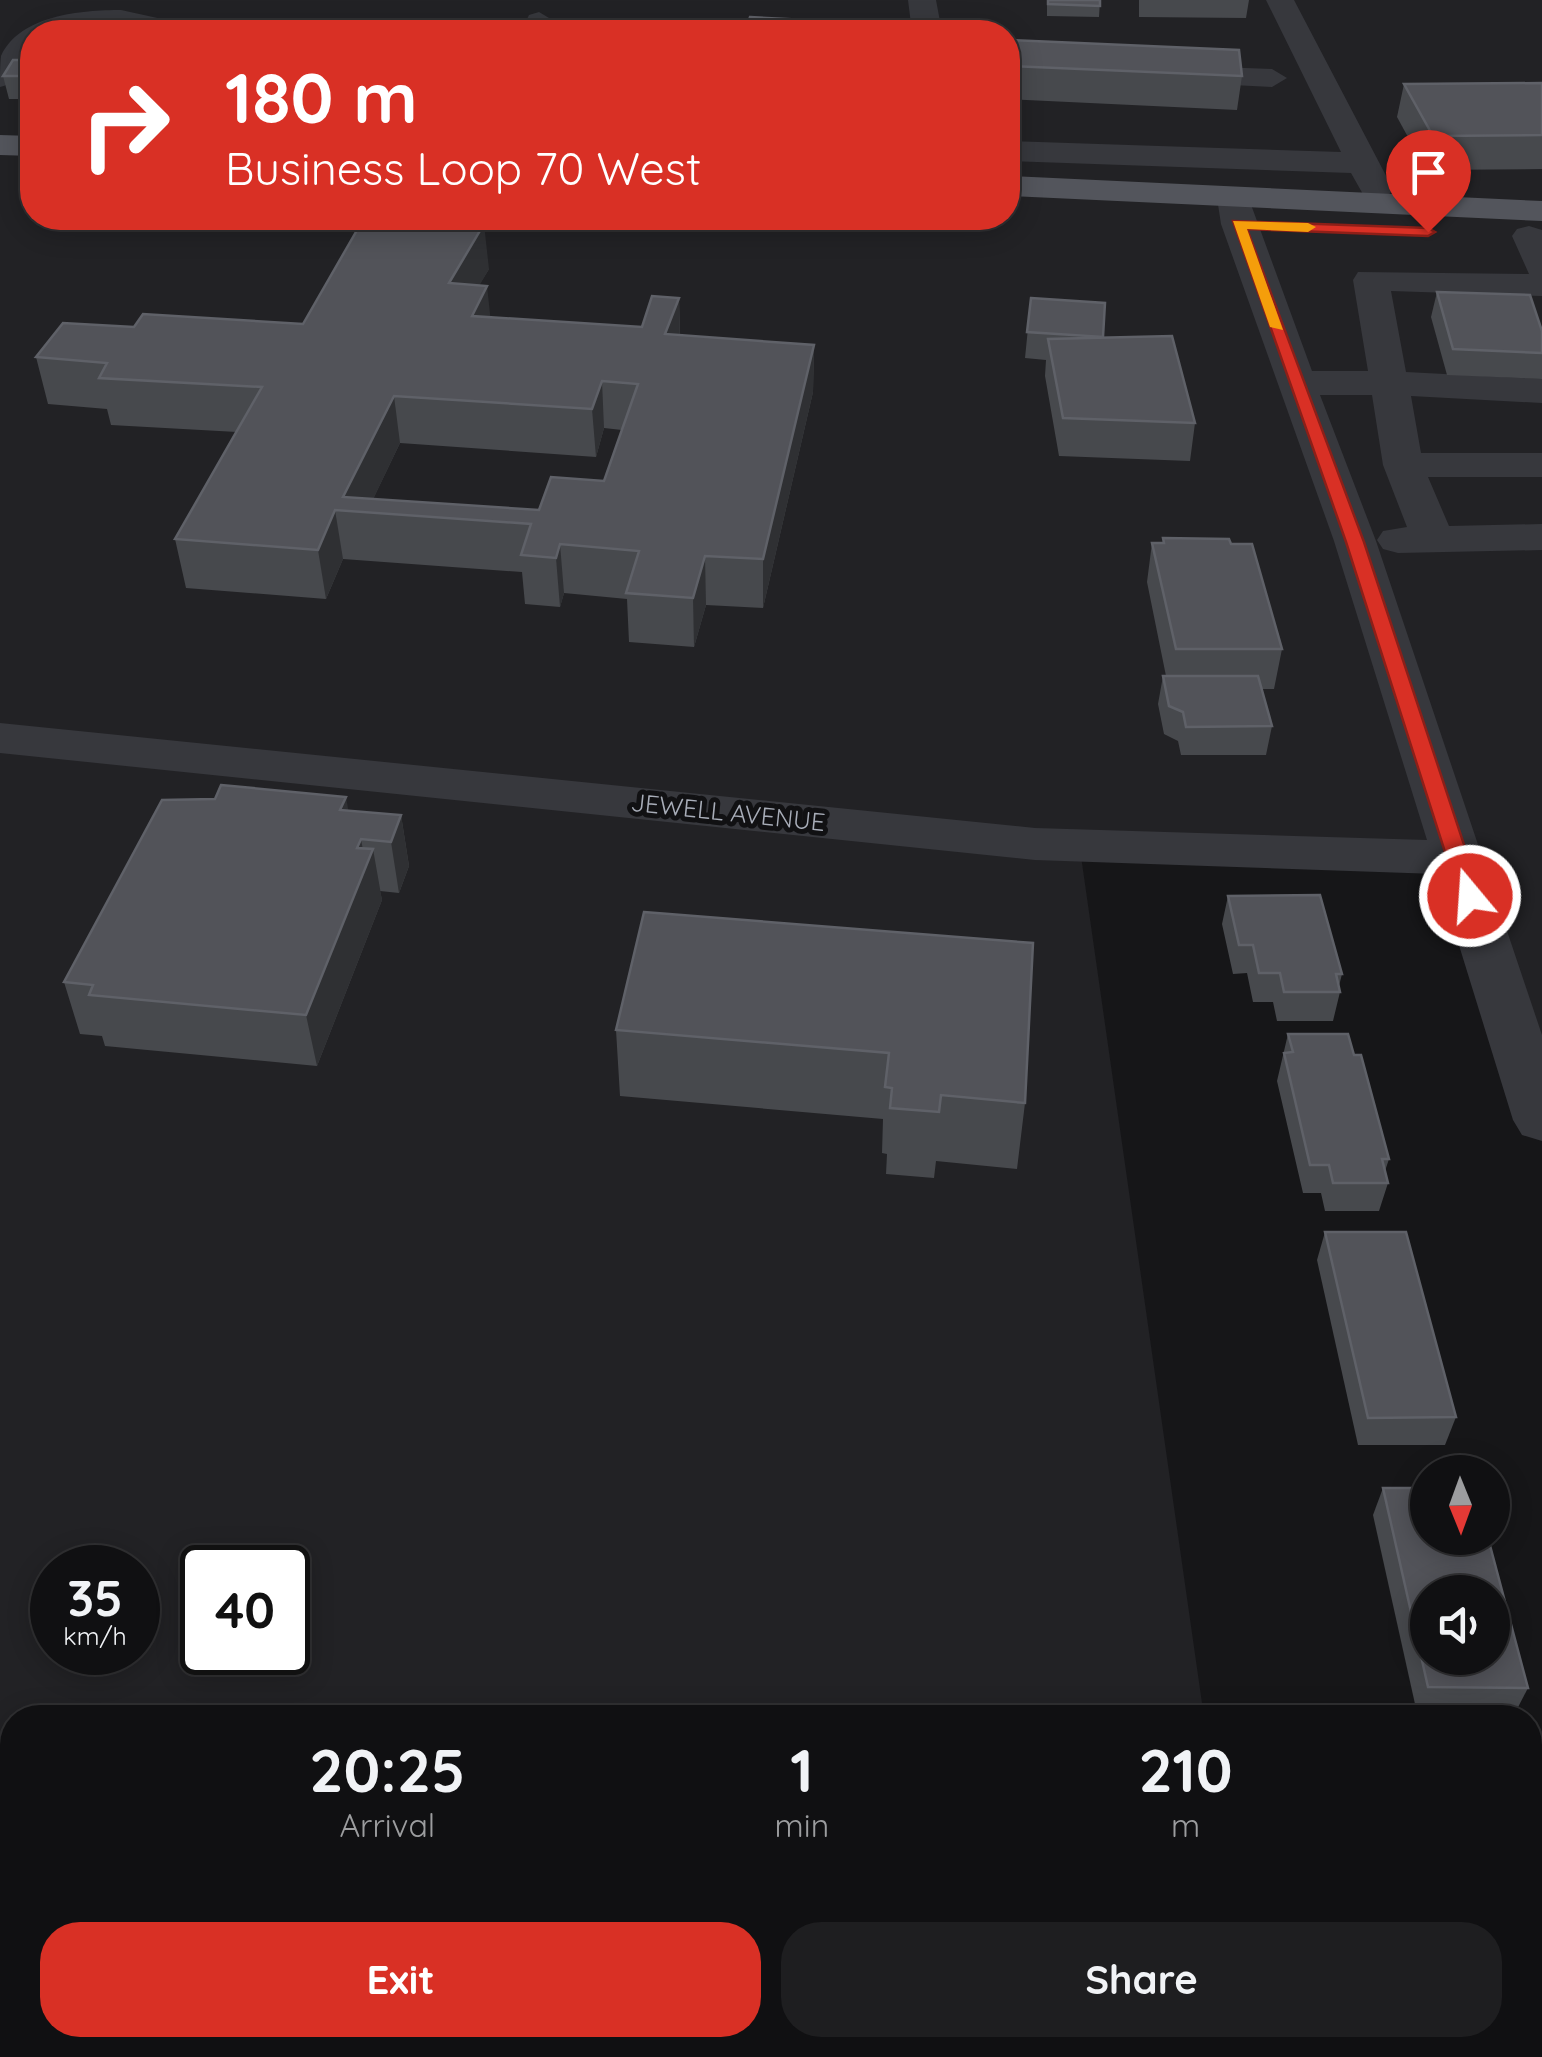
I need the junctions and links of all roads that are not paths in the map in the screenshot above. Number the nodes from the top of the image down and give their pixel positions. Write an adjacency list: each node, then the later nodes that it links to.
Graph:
1 (1280, 0): 6 (street)
2 (20, 52): 4 (street)
3 (1140, 73): 5 (street)
4 (0, 78)
5 (1272, 78): 6 (street); 7 (street)
6 (1320, 80): 9 (street)
7 (1288, 114)
8 (1020, 141): 9 (street)
9 (1363, 162): 11 (street)
10 (1020, 197): 12 (main road)
11 (1384, 206): 12 (main road); 13 (main road)
12 (1236, 212): 13 (main road); 15 (street)
13 (1539, 237)
14 (1542, 284): 16 (street)
15 (1298, 383): 16 (street); 22 (street)
16 (1389, 383): 17 (street); 19 (street)
17 (1542, 392)
18 (1542, 465): 19 (street)
19 (1403, 466): 21 (street)
20 (1542, 537): 21 (street)
21 (1434, 540): 22 (street)
22 (1355, 542): 24 (street)
23 (0, 738): 24 (street, JEWELL AVENUE)
24 (1458, 858): 25 (street)
25 (1542, 1120)

